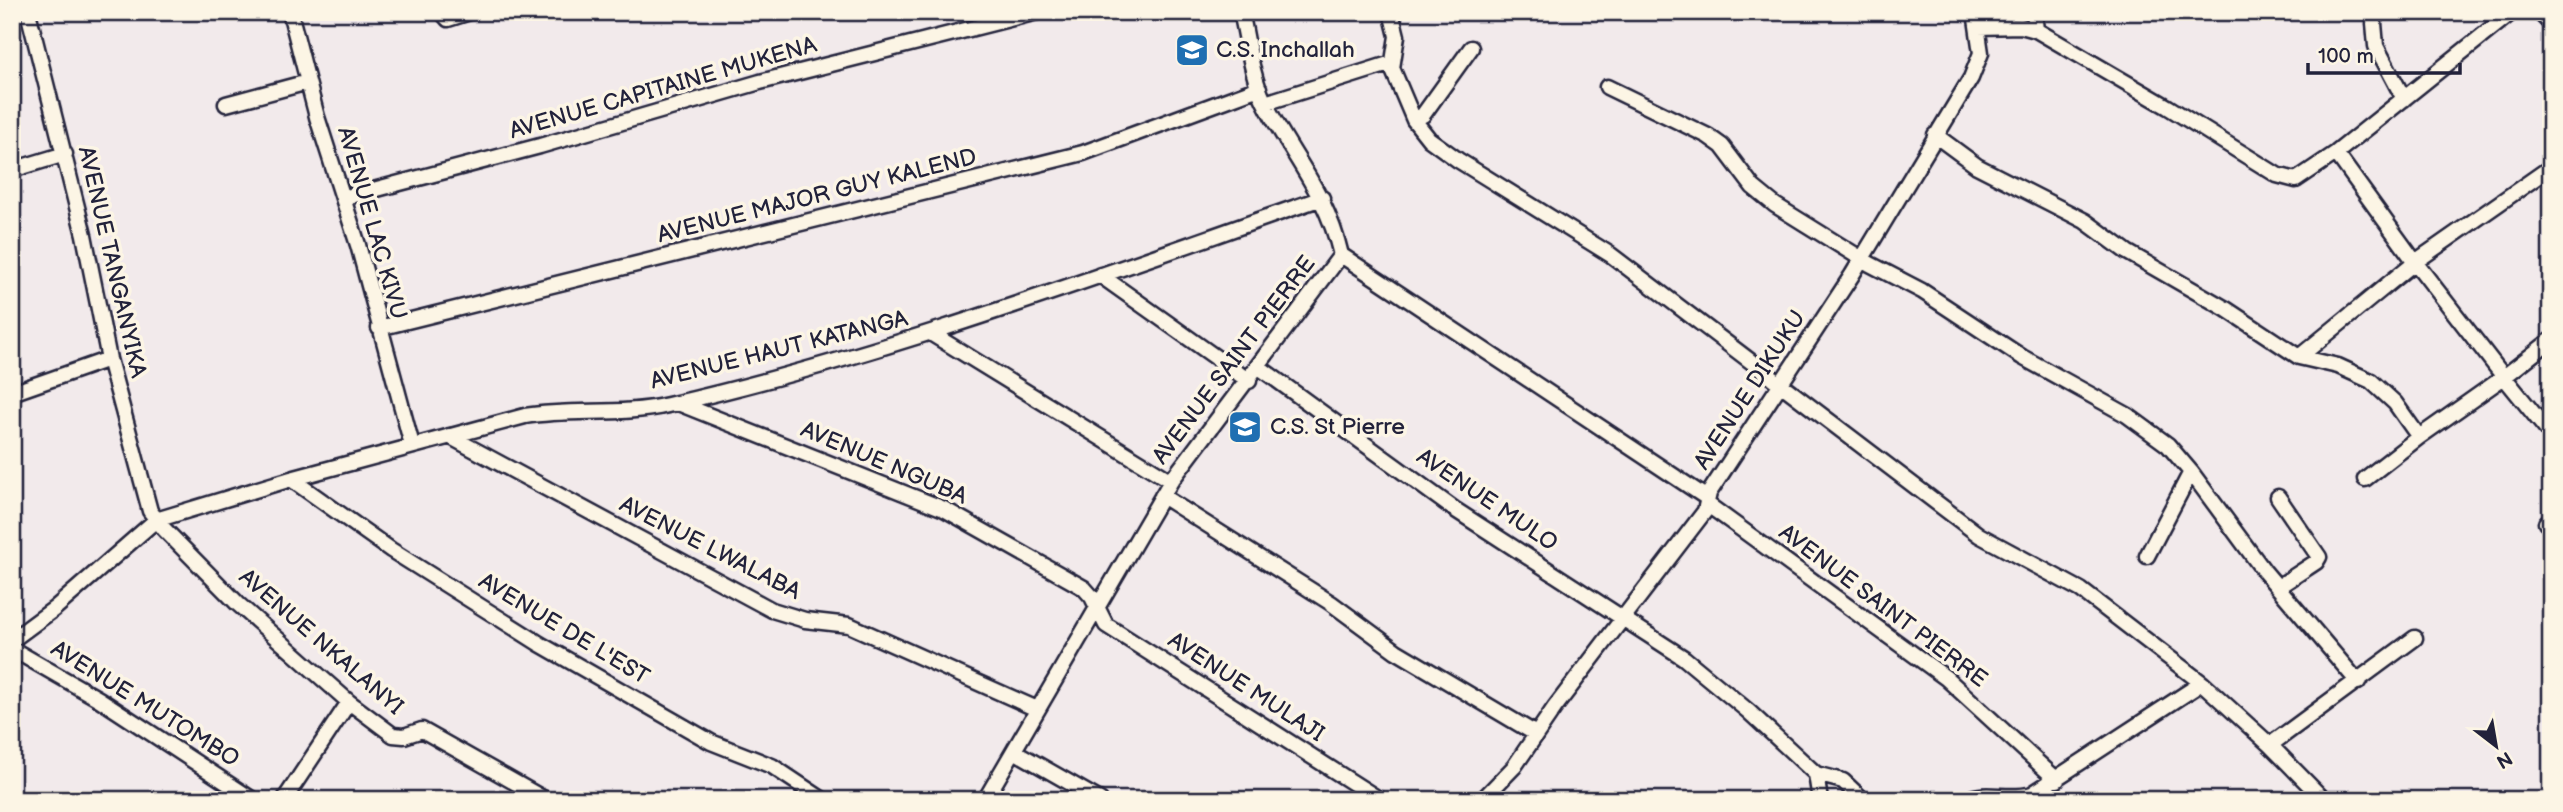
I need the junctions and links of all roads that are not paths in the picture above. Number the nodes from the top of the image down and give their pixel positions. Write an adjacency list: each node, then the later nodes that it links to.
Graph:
1 (27, 12): 26 (street, AVENUE TANGANYIKA)
2 (289, 12): 17 (street, AVENUE LAC KIVU)
3 (470, 12): 11 (street)
4 (1037, 12): 29 (street, AVENUE CAPITAINE MUKENA)
5 (1241, 12): 19 (street)
6 (1391, 12): 16 (street)
7 (2035, 12): 14 (street)
8 (2373, 12): 20 (street)
9 (2512, 12): 20 (street)
10 (2539, 12): 13 (street)
11 (443, 15)
12 (1976, 20): 14 (street); 24 (street, AVENUE DIKUKU)
13 (2551, 24)
14 (2036, 30): 25 (street)
15 (1471, 48): 23 (street)
16 (1392, 63): 21 (street); 23 (street)
17 (308, 82): 22 (street); 29 (street, AVENUE LAC KIVU)
18 (1606, 87): 32 (street)
19 (1259, 88): 21 (street); 35 (street, AVENUE MAJOR GUY KALEND)
20 (2404, 99): 25 (street)
21 (1265, 103): 30 (street)
22 (226, 104)
23 (1414, 120): 43 (street)
24 (1935, 135): 32 (street, AVENUE DIKUKU); 38 (street)
25 (2336, 153): 33 (street)
26 (65, 155): 28 (street); 39 (street, AVENUE TANGANYIKA)
27 (2551, 167): 33 (street)
28 (12, 170)
29 (343, 198): 35 (street, AVENUE LAC KIVU)
30 (1322, 198): 31 (street); 34 (street, AVENUE HAUT KATANGA)
31 (1341, 255): 40 (street, AVENUE SAINT PIERRE); 56 (street, AVENUE SAINT PIERRE)
32 (1862, 259): 43 (street, AVENUE DIKUKU); 50 (street)
33 (2414, 262): 38 (street); 41 (street)
34 (1100, 275): 36 (street, AVENUE HAUT KATANGA); 42 (street)
35 (379, 328): 49 (street, AVENUE LAC KIVU)
36 (932, 334): 45 (street, AVENUE HAUT KATANGA); 53 (street)
37 (2551, 340): 41 (street)
38 (2299, 357): 48 (street)
39 (109, 359): 44 (street); 57 (street, AVENUE TANGANYIKA)
40 (1259, 367): 42 (street, AVENUE SAINT PIERRE); 61 (street, AVENUE MULO)
41 (2504, 377): 46 (street); 48 (street)
42 (1249, 381): 53 (street, AVENUE SAINT PIERRE)
43 (1782, 383): 56 (street, AVENUE DIKUKU); 66 (street)
44 (12, 393)
45 (678, 403): 47 (street, AVENUE HAUT KATANGA); 60 (street, AVENUE NGUBA)
46 (2551, 435)
47 (449, 436): 49 (street, AVENUE HAUT KATANGA); 68 (street, AVENUE LWALABA)
48 (2419, 437): 52 (street)
49 (412, 445): 51 (street, AVENUE HAUT KATANGA)
50 (2192, 471): 58 (street); 59 (street)
51 (291, 479): 57 (street, AVENUE HAUT KATANGA); 78 (street, AVENUE DE L'EST)
52 (2365, 479)
53 (1171, 481): 54 (street, AVENUE SAINT PIERRE)
54 (1162, 496): 60 (street, AVENUE SAINT PIERRE); 69 (street)
55 (2278, 497): 59 (street)
56 (1707, 501): 61 (street, AVENUE DIKUKU); 73 (street, AVENUE SAINT PIERRE)
57 (156, 520): 63 (street); 67 (street, AVENUE NKALANYI)
58 (2147, 556)
59 (2278, 587): 65 (street)
60 (1095, 607): 68 (street, AVENUE SAINT PIERRE); 81 (street, AVENUE MULAJI)
61 (1624, 618): 69 (street, AVENUE DIKUKU); 72 (street, AVENUE MULO)
62 (2415, 638): 65 (street)
63 (12, 639)
64 (12, 649): 75 (street, AVENUE MUTOMBO)
65 (2358, 682): 70 (street)
66 (2202, 683): 70 (street); 73 (street)
67 (349, 702): 76 (street); 77 (street, AVENUE NKALANYI)
68 (1037, 709): 71 (street, AVENUE SAINT PIERRE)
69 (1536, 734): 82 (street, AVENUE DIKUKU)
70 (2270, 745): 86 (street)
71 (1014, 751): 79 (street, AVENUE SAINT PIERRE); 80 (street)
72 (1815, 774): 83 (street); 84 (street)
73 (2057, 780): 74 (street)
74 (2001, 799): 85 (street)
75 (253, 800)
76 (284, 800)
77 (546, 800)
78 (823, 800)
79 (985, 800)
80 (1100, 800)
81 (1380, 800)
82 (1482, 800)
83 (1820, 800)
84 (1863, 800)
85 (1967, 800)
86 (2324, 800)

